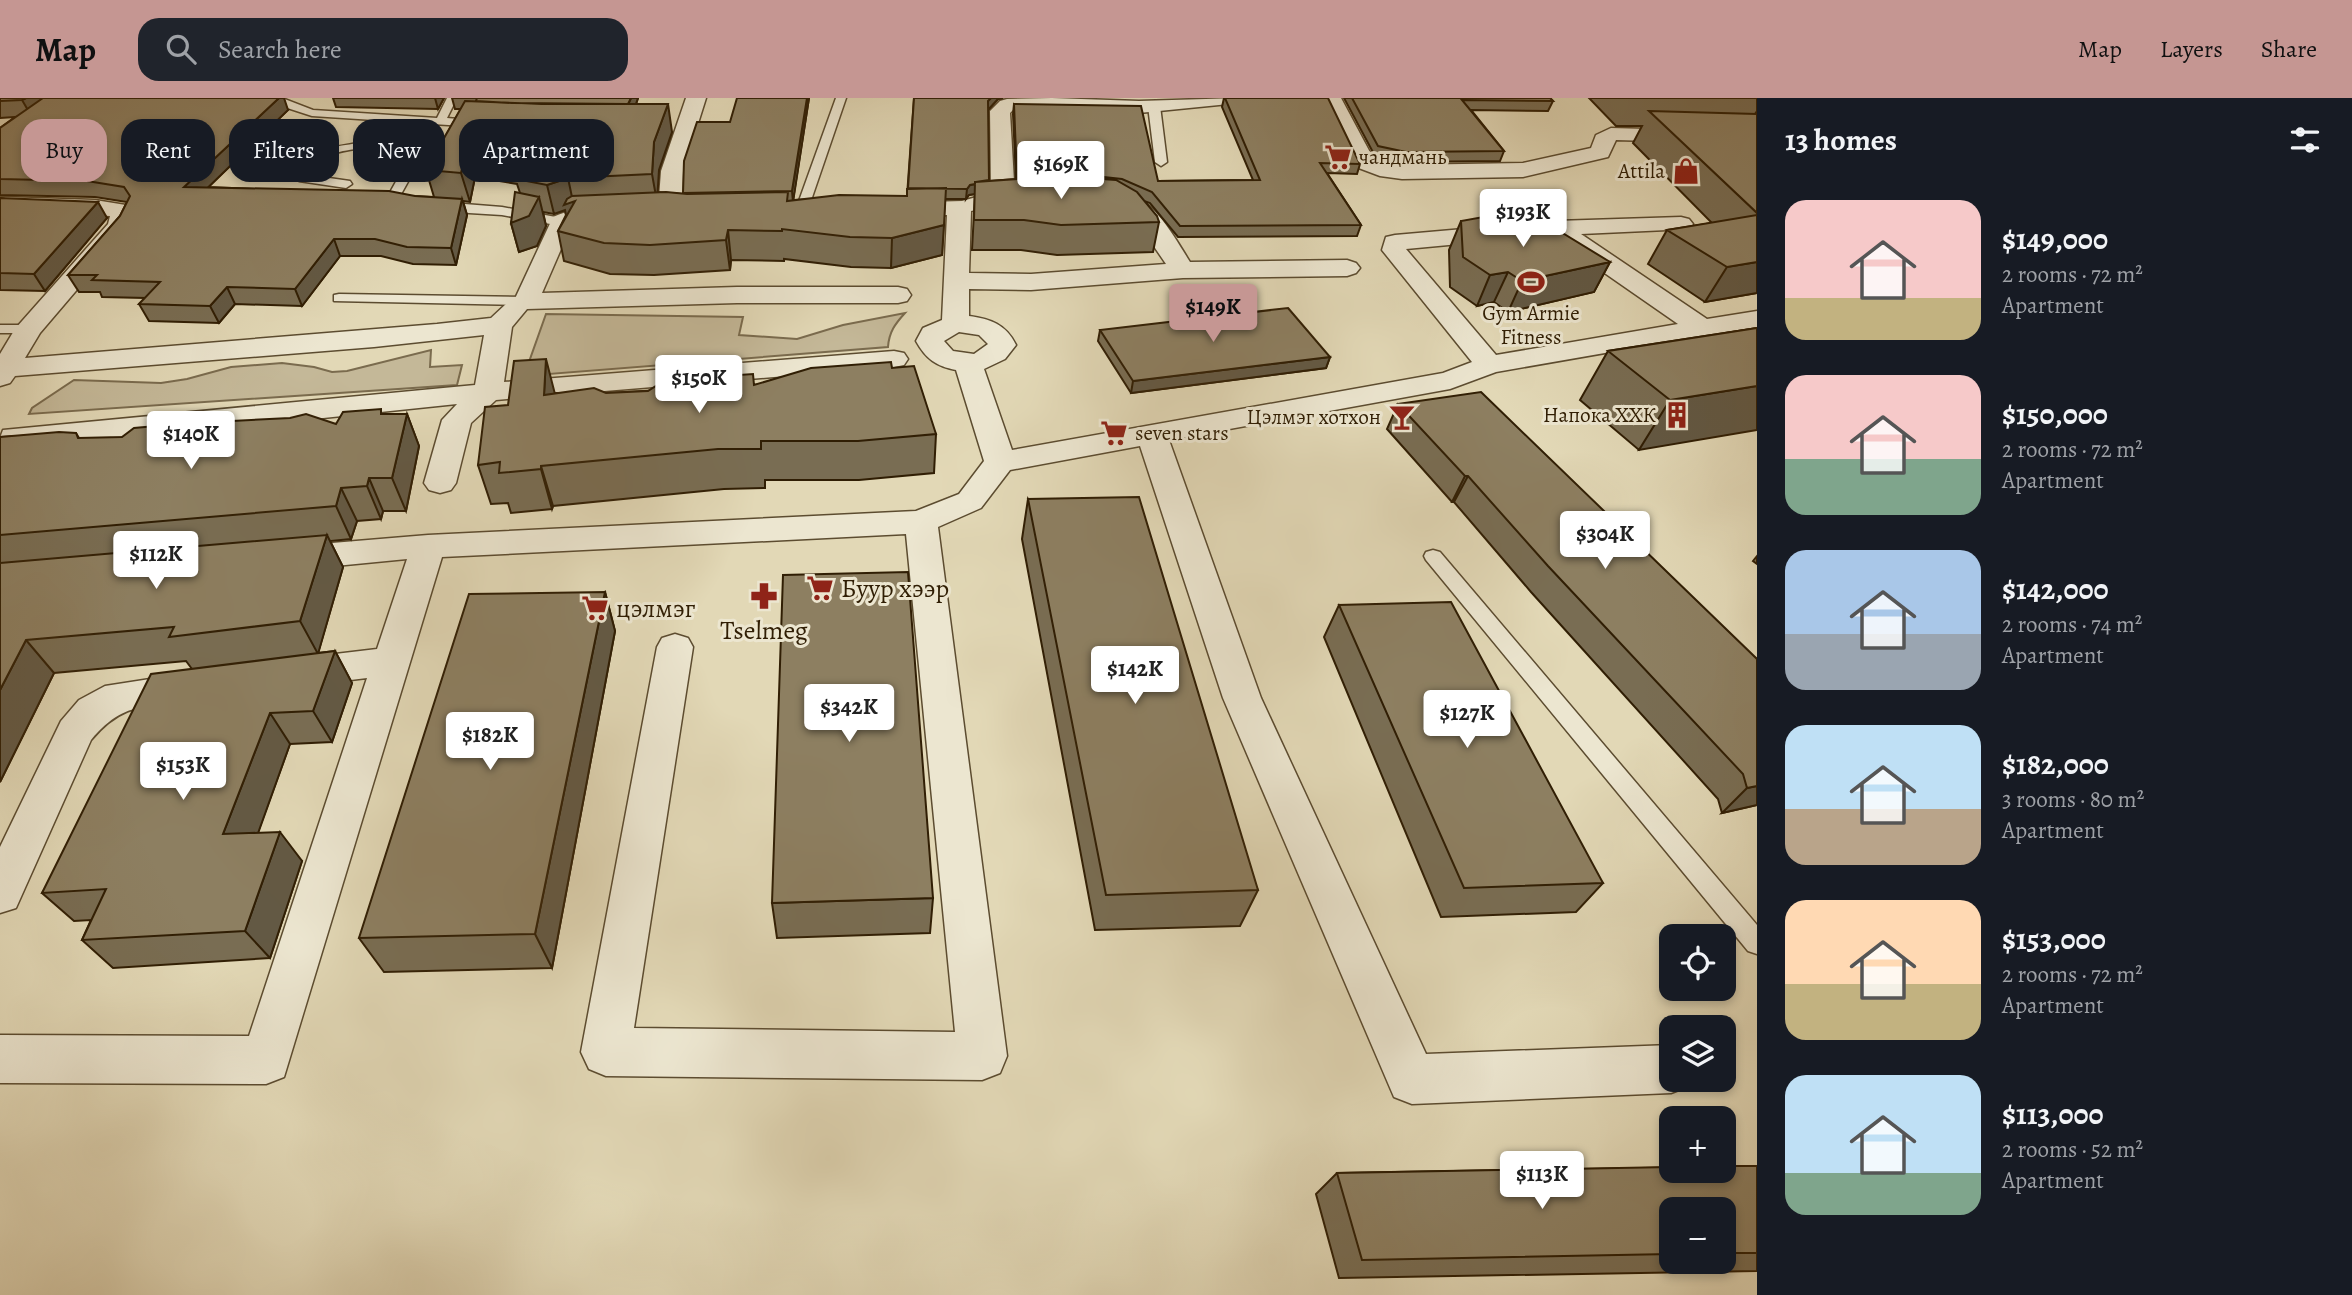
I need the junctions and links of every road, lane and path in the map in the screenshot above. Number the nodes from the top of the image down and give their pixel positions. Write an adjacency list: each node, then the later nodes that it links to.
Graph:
1 (277, 98): 8 (lane)
2 (452, 98): 9 (lane)
3 (696, 98): 20 (street)
4 (841, 98): 23 (lane)
5 (1229, 98): 7 (street)
6 (1331, 98): 10 (street)
7 (1154, 106): 12 (lane); 17 (street)
8 (414, 119)
9 (442, 119)
10 (1757, 138)
11 (353, 145): 14 (lane)
12 (1161, 162)
13 (402, 182): 25 (lane)
14 (346, 184)
15 (1030, 197): 17 (street)
16 (1095, 197): 29 (street)
17 (1003, 198): 19 (street)
18 (0, 204): 39 (street)
19 (959, 207): 21 (street); 30 (street)
20 (670, 211): 24 (street); 25 (street)
21 (870, 211)
22 (777, 212): 23 (street)
23 (811, 212)
24 (728, 213)
25 (561, 222): 33 (street)
26 (1681, 224): 27 (street)
27 (1556, 228): 37 (street); 42 (street)
28 (1347, 268): 29 (street)
29 (1183, 270): 30 (street)
30 (955, 281): 35 (street)
31 (898, 295): 33 (street)
32 (339, 299): 33 (lane)
33 (525, 301): 36 (street)
34 (1757, 319): 37 (street)
35 (955, 324): 41 (street); 41 (street)
36 (499, 325): 44 (street); 45 (street)
37 (1705, 328): 42 (street); 43 (street)
38 (0, 329): 39 (lane)
39 (29, 329): 44 (street)
40 (894, 359): 45 (street)
41 (968, 363): 48 (street)
42 (1489, 365): 46 (street)
43 (1757, 366)
44 (2, 371)
45 (488, 392): 47 (street); 49 (street)
46 (1151, 433): 48 (street); 59 (street)
47 (12, 436)
48 (1000, 462): 50 (street)
49 (440, 483)
50 (921, 522): 51 (street); 54 (street)
51 (428, 546): 53 (street); 55 (street)
52 (1433, 556): 57 (lane)
53 (248, 562)
54 (675, 647)
55 (393, 661): 56 (street); 58 (street)
56 (0, 894)
57 (1757, 943)
58 (0, 1059)
59 (1659, 1069)

